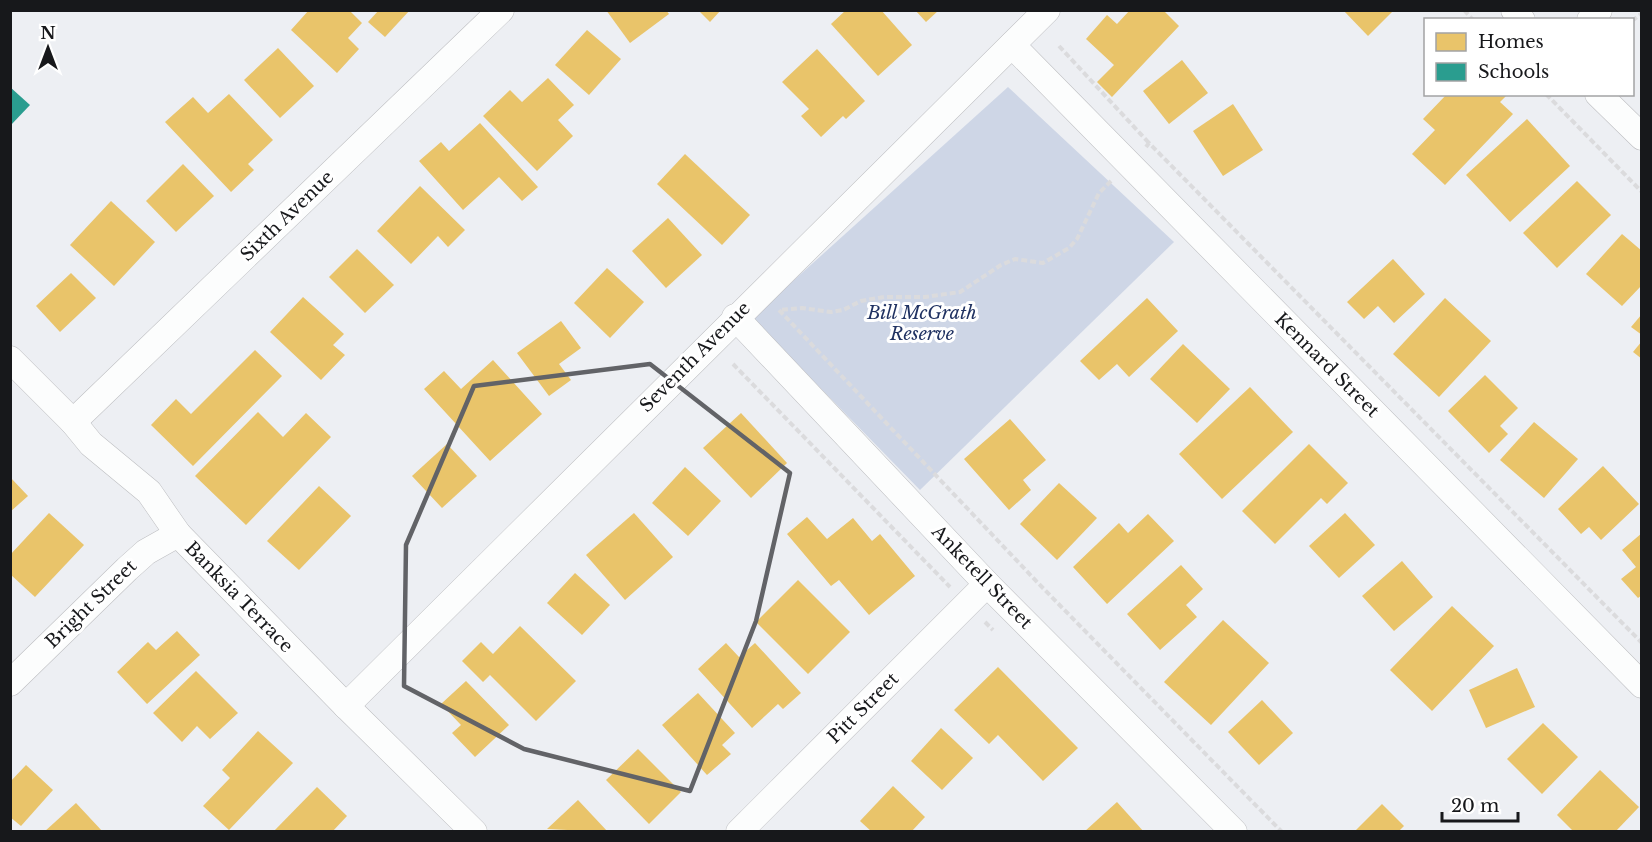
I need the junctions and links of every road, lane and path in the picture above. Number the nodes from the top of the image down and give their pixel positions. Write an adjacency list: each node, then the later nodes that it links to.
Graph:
1 (501, 10): 14 (street, Sixth Avenue)
2 (1047, 10): 3 (street, Seventh Avenue)
3 (1012, 45): 9 (street, Kennard Street); 11 (street, Seventh Avenue)
4 (1059, 46): 8 (path)
5 (1548, 96): 10 (path)
6 (1600, 96): 7 (street)
7 (1641, 137)
8 (1149, 143): 9 (path); 19 (path)
9 (1128, 164): 21 (street, Kennard Street); 26 (path)
10 (1641, 192)
11 (735, 317): 16 (street, Anketell Street); 22 (street, Seventh Avenue)
12 (10, 359): 14 (street, Banksia Terrace)
13 (733, 364): 17 (path)
14 (73, 422): 15 (street, Banksia Terrace)
15 (178, 534): 20 (street, Bright Street); 22 (street, Banksia Terrace)
16 (987, 584): 17 (street, Pitt Street); 25 (street, Anketell Street)
17 (967, 604): 18 (path); 24 (street, Pitt Street)
18 (993, 630)
19 (1641, 643)
20 (10, 682)
21 (1641, 685)
22 (346, 706): 23 (street, Banksia Terrace)
23 (474, 831)
24 (739, 831)
25 (1234, 831)
26 (1282, 831)

